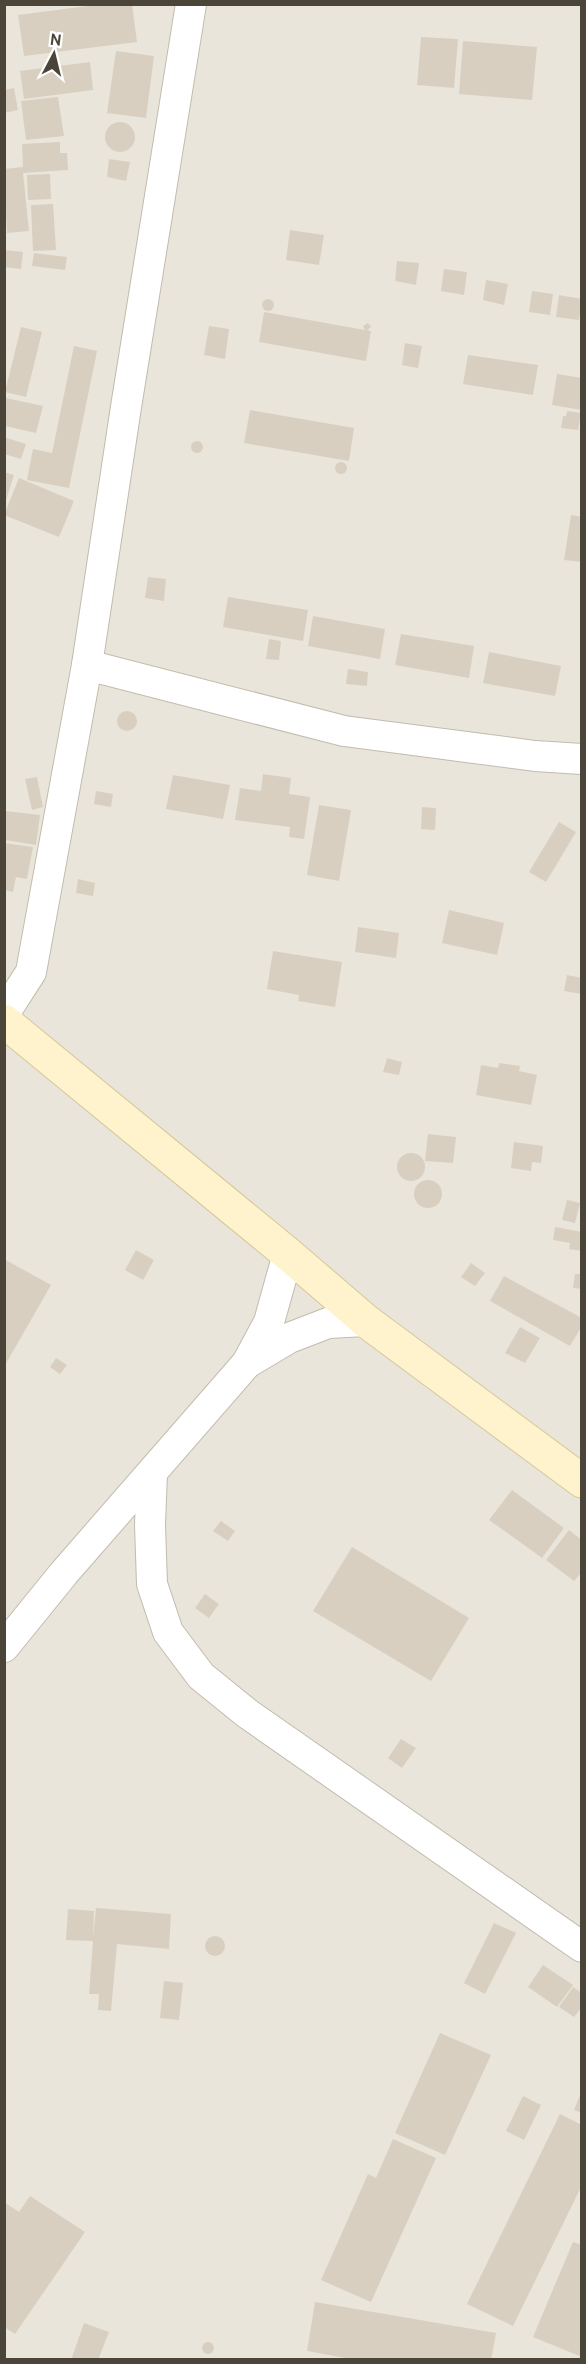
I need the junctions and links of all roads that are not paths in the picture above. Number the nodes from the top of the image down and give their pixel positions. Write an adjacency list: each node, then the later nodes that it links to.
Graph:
1 (191, 4): 2 (street)
2 (87, 665): 3 (street); 4 (street)
3 (582, 759)
4 (4, 1014)
5 (4, 1021): 6 (street)
6 (288, 1254): 7 (street); 8 (street)
7 (366, 1321): 8 (street); 10 (street)
8 (247, 1364): 9 (street)
9 (152, 1473): 11 (street); 12 (street)
10 (582, 1481)
11 (4, 1647)
12 (582, 1947)

